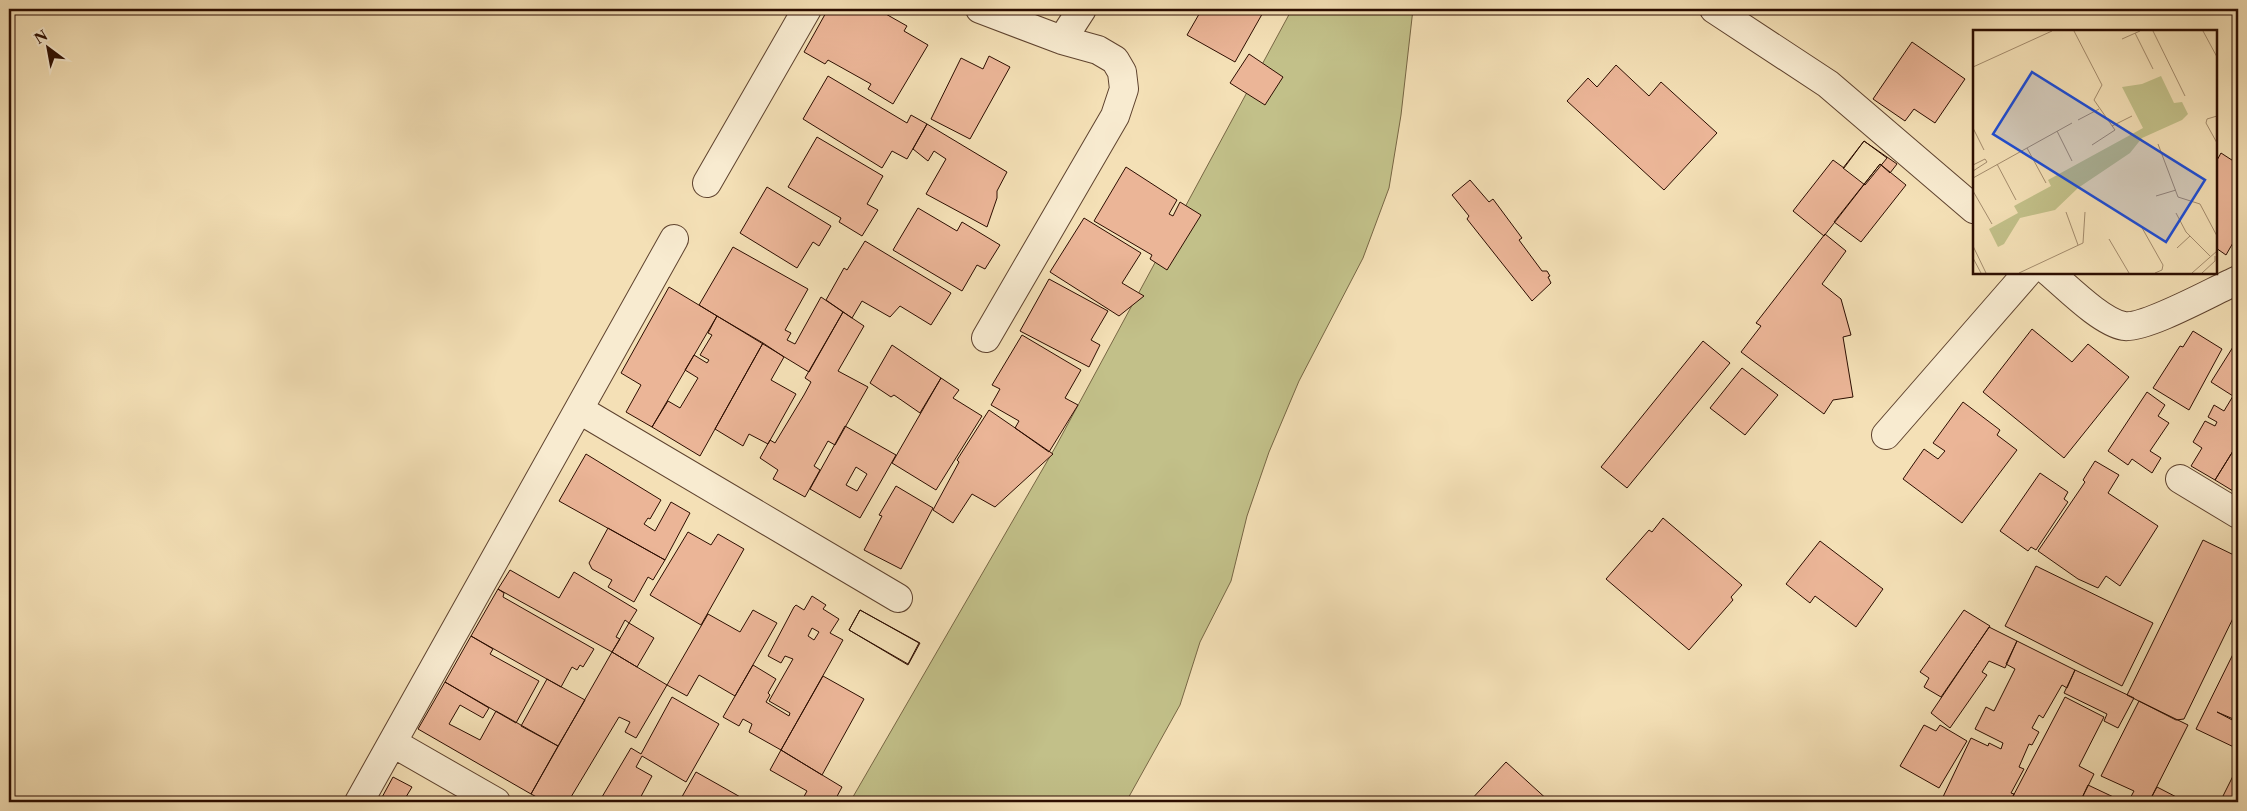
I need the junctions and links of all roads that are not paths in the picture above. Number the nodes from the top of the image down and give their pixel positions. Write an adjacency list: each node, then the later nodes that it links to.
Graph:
1 (807, 9): 6 (street)
2 (980, 9): 5 (street)
3 (1082, 9): 5 (street)
4 (1714, 9): 7 (street)
5 (1062, 40): 12 (street)
6 (707, 183)
7 (1973, 209)
8 (674, 239): 13 (street)
9 (2026, 274): 14 (street)
10 (2051, 274): 11 (street)
11 (2238, 280)
12 (986, 338)
13 (580, 410): 17 (street); 18 (street)
14 (1886, 435)
15 (2180, 479): 16 (street)
16 (2238, 514)
17 (898, 598)
18 (393, 742): 19 (street); 20 (street)
19 (359, 802)
20 (496, 802)

